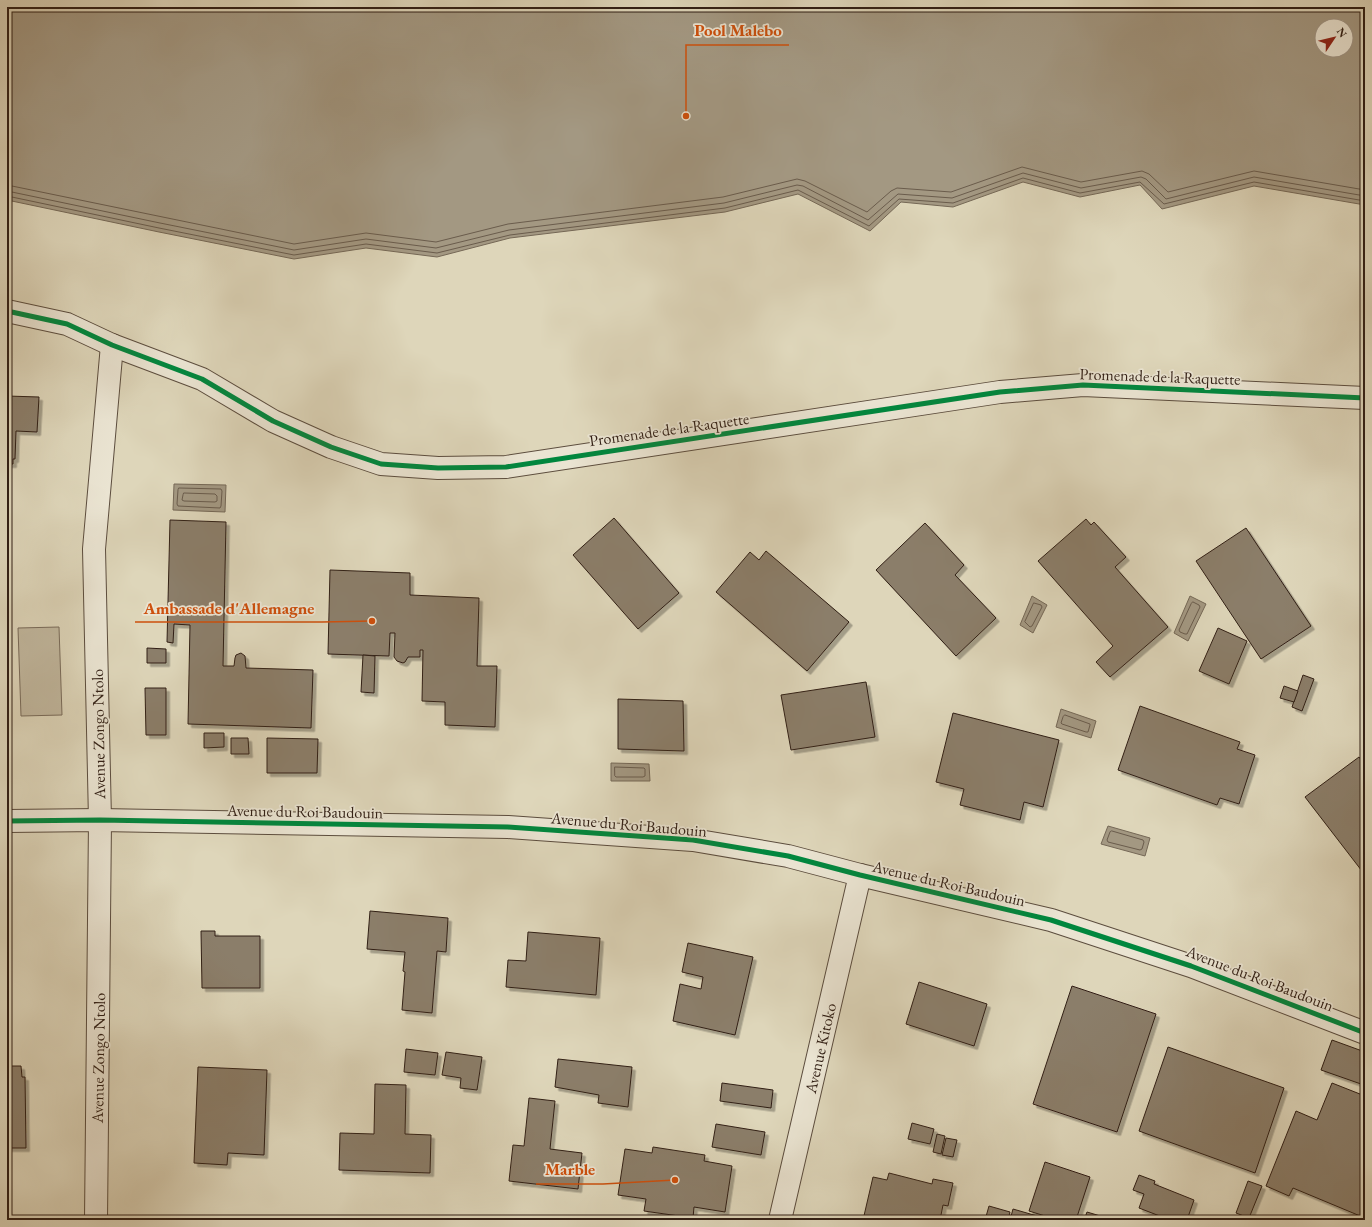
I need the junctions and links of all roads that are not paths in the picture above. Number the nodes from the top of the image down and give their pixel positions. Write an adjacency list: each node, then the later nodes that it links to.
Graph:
1 (7, 312): 2 (street, Promenade de la Raquette)
2 (112, 344): 3 (street, Promenade de la Raquette); 4 (street, Avenue Zongo Ntolo)
3 (1365, 398)
4 (100, 820): 5 (street, Avenue du Roi Baudouin); 6 (street, Avenue du Roi Baudouin); 8 (street, Avenue Zongo Ntolo)
5 (7, 821)
6 (860, 876): 7 (street, Avenue du Roi Baudouin); 9 (street, Avenue Kitoko)
7 (1365, 1033)
8 (96, 1220)
9 (780, 1220)

